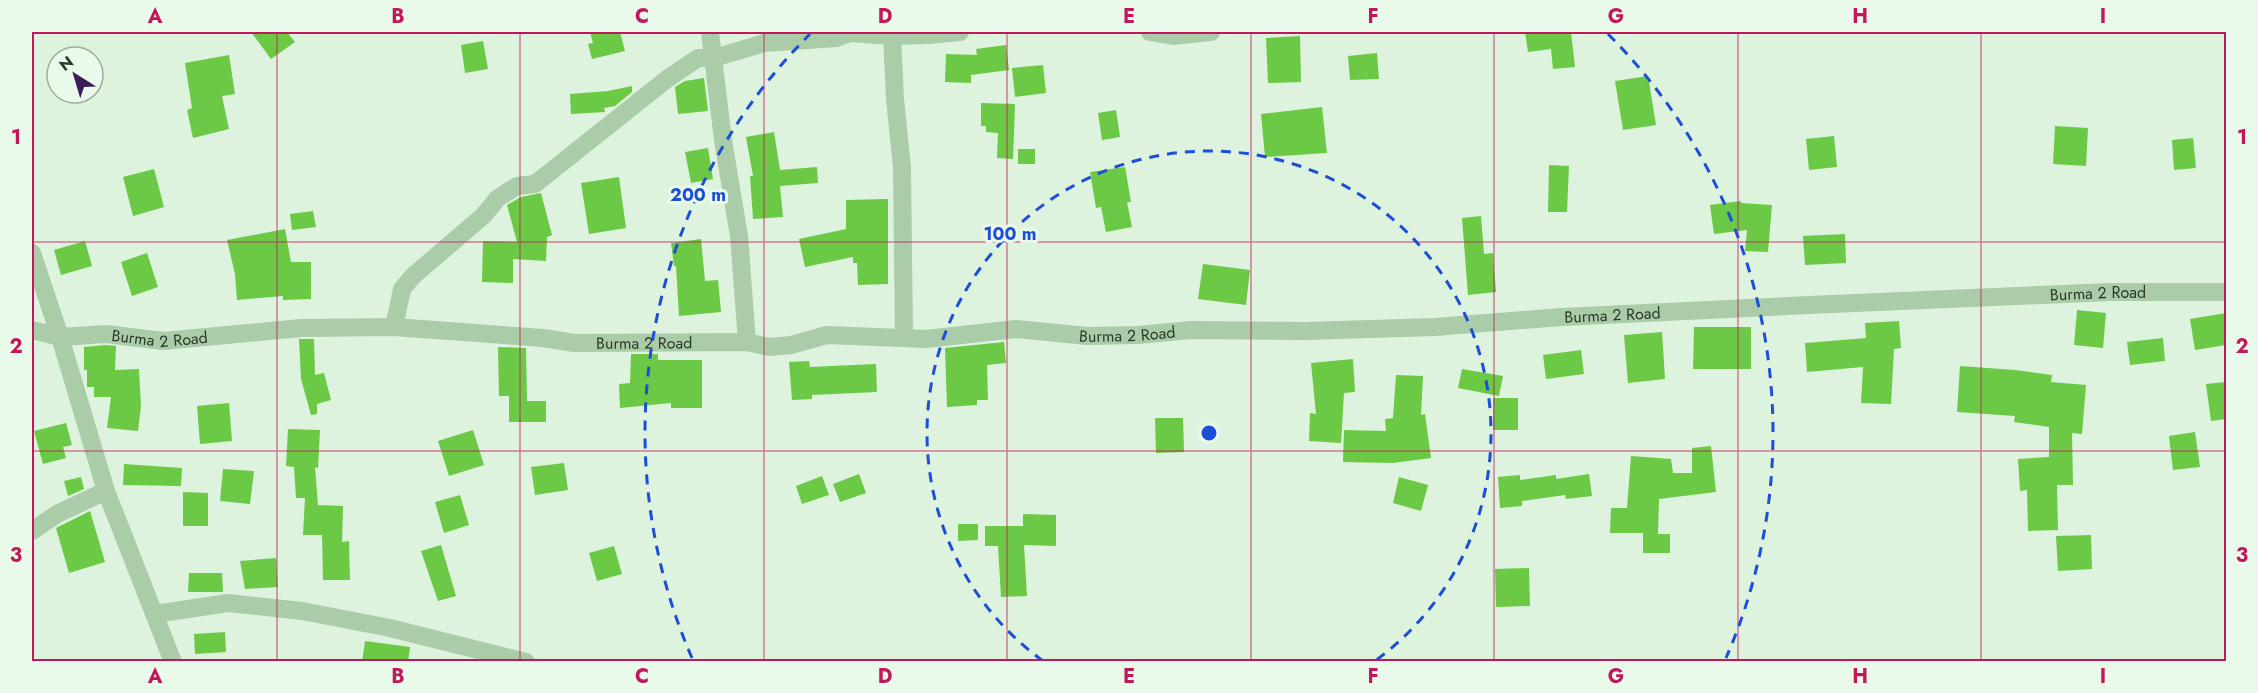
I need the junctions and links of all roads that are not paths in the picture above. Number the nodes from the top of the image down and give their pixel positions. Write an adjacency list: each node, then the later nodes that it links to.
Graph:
1 (710, 32): 6 (street)
2 (960, 32): 5 (street)
3 (1150, 32): 4 (street)
4 (1211, 32)
5 (892, 34): 6 (street); 12 (street)
6 (714, 58): 9 (street); 13 (street)
7 (32, 253): 11 (street)
8 (2226, 292): 12 (street, Burma 2 Road)
9 (394, 327): 11 (street, Burma 2 Road); 13 (street, Burma 2 Road)
10 (32, 330): 11 (street, Burma 2 Road)
11 (60, 337): 14 (street)
12 (904, 337): 13 (street, Burma 2 Road)
13 (747, 342)
14 (106, 491): 15 (street); 16 (street)
15 (32, 531)
16 (155, 614): 17 (street); 18 (street)
17 (172, 662)
18 (526, 662)

